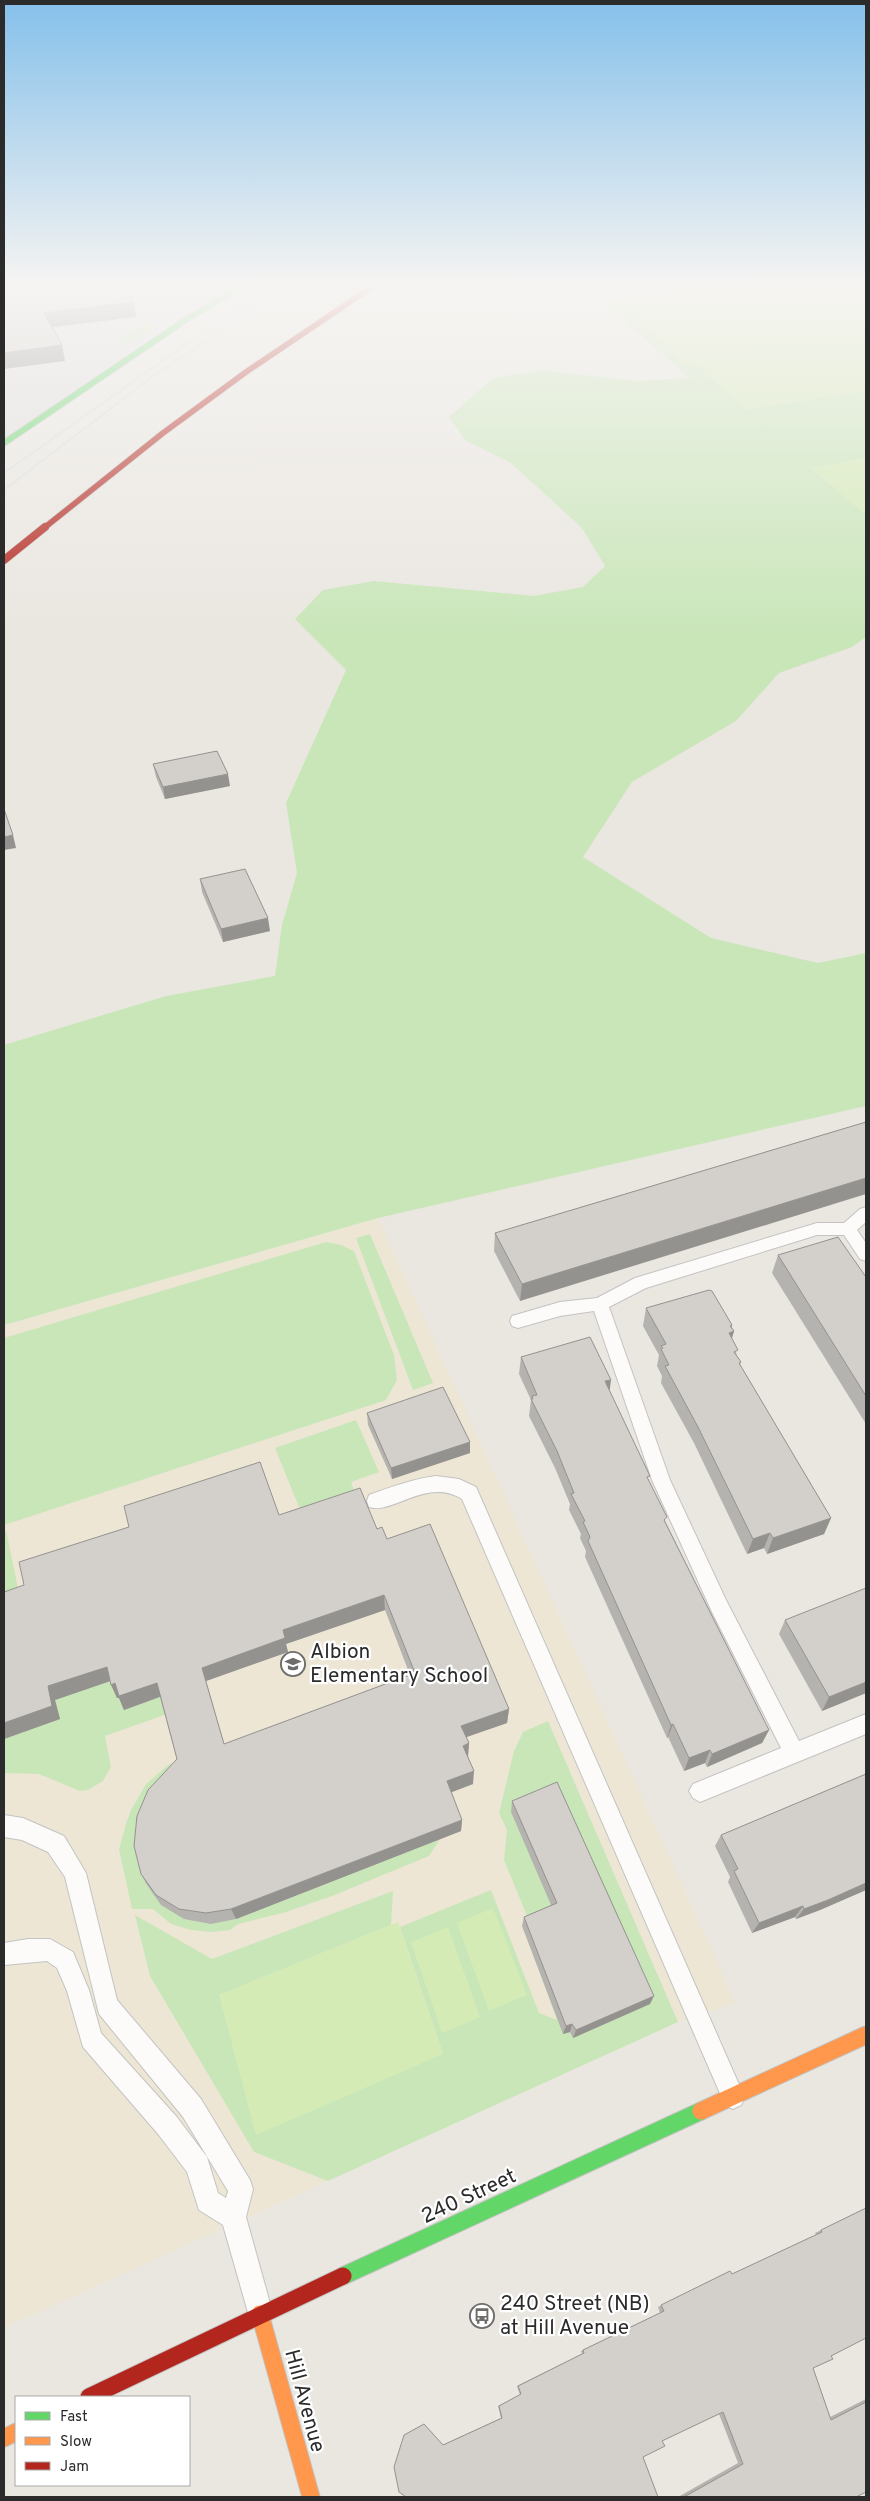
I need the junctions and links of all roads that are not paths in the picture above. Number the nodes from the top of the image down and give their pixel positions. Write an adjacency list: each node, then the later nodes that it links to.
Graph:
1 (68, 400): 3 (main road)
2 (208, 400): 4 (main road)
3 (4, 443)
4 (4, 560)
5 (866, 1212): 6 (lane)
6 (848, 1229): 7 (lane); 8 (lane)
7 (866, 1255)
8 (600, 1304): 9 (lane); 12 (lane)
9 (518, 1320)
10 (376, 1500): 17 (lane)
11 (866, 1724): 12 (lane)
12 (795, 1754): 13 (lane)
13 (700, 1792)
14 (4, 1826): 18 (lane)
15 (4, 1954): 18 (lane)
16 (866, 2035): 17 (main road, 240 Street)
17 (733, 2096): 19 (main road, 240 Street)
18 (233, 2217): 19 (lane)
19 (260, 2314): 20 (main road, 240 Street); 21 (main road, Hill Avenue)
20 (90, 2396)
21 (311, 2497)

